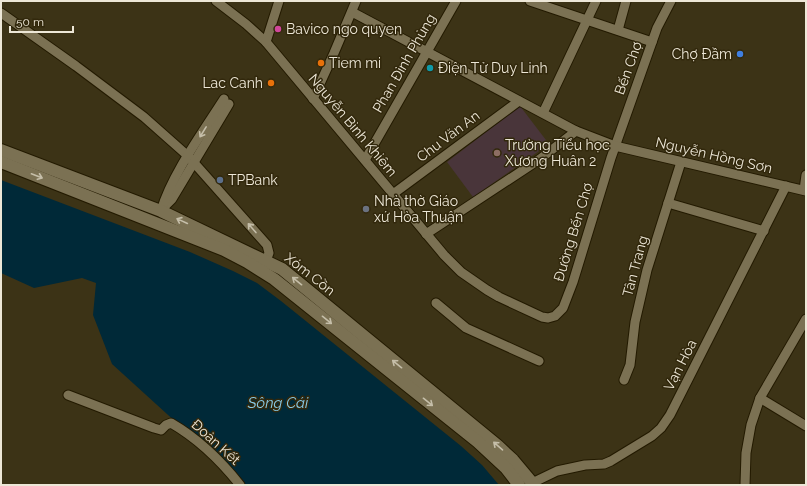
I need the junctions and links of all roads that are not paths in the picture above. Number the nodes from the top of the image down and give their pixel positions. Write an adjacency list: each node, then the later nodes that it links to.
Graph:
1 (216, 1): 13 (street, Nguyễn Bình Khiêm)
2 (279, 1): 13 (street)
3 (356, 1): 9 (street)
4 (456, 1): 15 (street, Phan Đình Phùng)
5 (530, 1): 11 (street)
6 (596, 1): 11 (street)
7 (626, 1): 12 (street)
8 (671, 1): 14 (street, Bến Chợ)
9 (352, 12): 15 (street, Nguyễn Hồng Sơn); 16 (street)
10 (1, 14): 23 (street)
11 (587, 20): 12 (street); 19 (street)
12 (618, 30): 14 (street)
13 (266, 42): 16 (street, Nguyễn Bình Khiêm)
14 (652, 42): 21 (street, Bến Chợ)
15 (426, 51): 18 (street, Nguyễn Hồng Sơn); 24 (street, Phan Đình Phùng)
16 (312, 99): 24 (street, Nguyễn Bình Khiêm)
17 (226, 101): 23 (street)
18 (519, 101): 19 (street, Nguyễn Hồng Sơn); 30 (street, Chu Văn An)
19 (543, 113): 20 (street, Nguyễn Hồng Sơn)
20 (576, 131): 21 (street, Nguyễn Hồng Sơn); 35 (street)
21 (615, 146): 26 (street, Nguyễn Hồng Sơn); 38 (street, Đường Bến Chợ)
22 (1, 150): 32 (street, Xóm Cồn)
23 (191, 159): 32 (street); 36 (street, one-way to 23)
24 (365, 160): 30 (street, Nguyễn Bình Khiêm)
25 (1, 162): 33 (street, Xóm Cồn, one-way to 33)
26 (681, 162): 28 (street, Nguyễn Hồng Sơn); 31 (street, Tân Trang)
27 (806, 175): 29 (street)
28 (786, 186): 29 (street, Nguyễn Hồng Sơn); 34 (street, Vạn Hòa)
29 (805, 190)
30 (393, 194): 35 (street, Nguyễn Bình Khiêm)
31 (668, 203): 34 (street); 41 (street, Tân Trang)
32 (160, 211): 33 (street); 36 (street, Xóm Cồn, one-way to 32)
33 (156, 222): 45 (street, Xóm Cồn, one-way to 45)
34 (764, 231): 46 (street, Vạn Hòa)
35 (426, 234): 38 (street, Nguyễn Bình Khiêm)
36 (266, 261): 45 (street, Xóm Cồn, one-way to 36)
37 (436, 303): 40 (street)
38 (548, 318)
39 (806, 319): 43 (street)
40 (539, 361)
41 (624, 380)
42 (68, 395): 47 (street, Đoàn Kết)
43 (760, 398): 44 (street); 49 (street)
44 (806, 426)
45 (510, 464): 46 (street, Xóm Cồn); 48 (street, Xóm Cồn)
46 (533, 484)
47 (240, 485)
48 (519, 485)
49 (745, 485)

